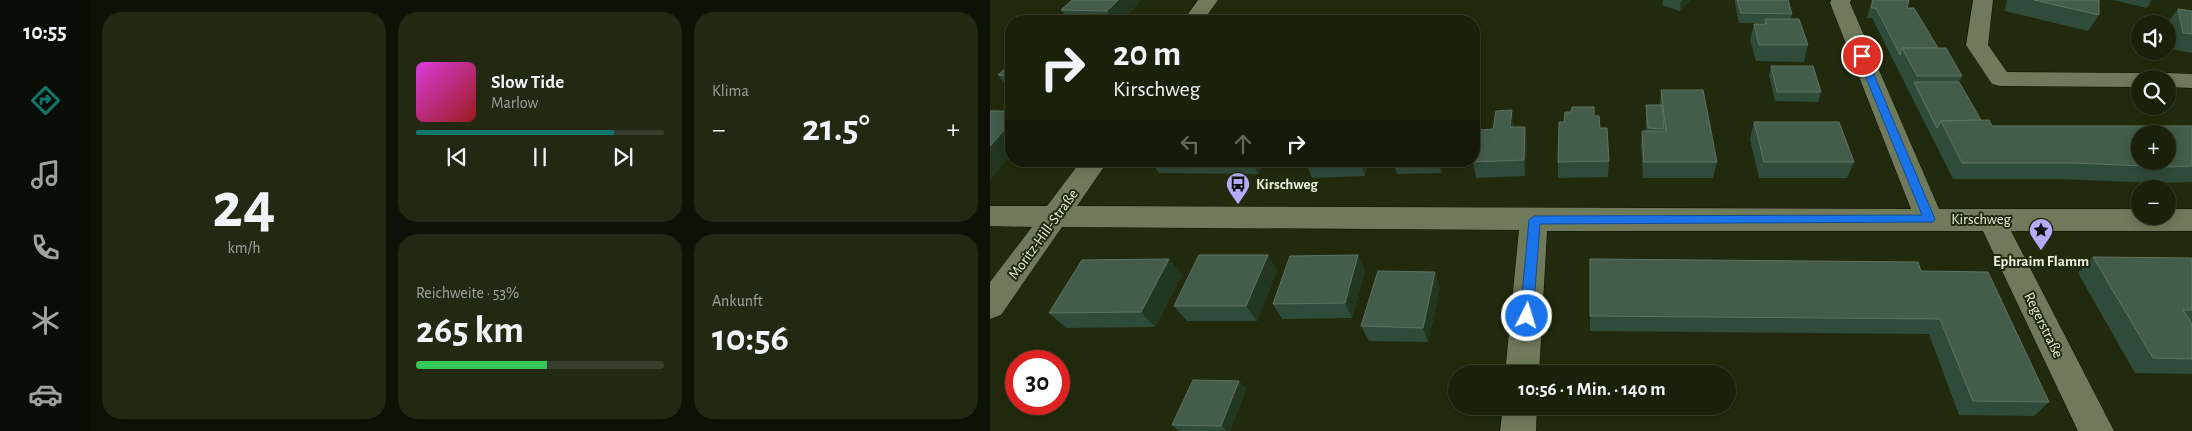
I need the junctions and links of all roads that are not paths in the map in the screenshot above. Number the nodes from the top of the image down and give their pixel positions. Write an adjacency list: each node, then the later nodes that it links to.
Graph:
1 (1208, 0): 4 (street)
2 (1983, 0): 5 (street)
3 (1836, 1): 11 (street)
4 (1197, 15)
5 (2131, 80)
6 (2176, 80): 7 (street)
7 (2192, 81)
8 (1091, 167): 10 (street, Moritz-Hill-Straße)
9 (990, 216): 10 (street, Kirschweg)
10 (1056, 216): 13 (street, Kirschweg); 15 (street, Moritz-Hill-Straße)
11 (1929, 219): 12 (street, Kirschweg); 13 (street, Kirschweg)
12 (1991, 219): 14 (street, Kirschweg); 19 (street, Regerstraße)
13 (1534, 220): 16 (street)
14 (2192, 220)
15 (990, 306)
16 (1523, 365)
17 (1519, 415): 18 (street)
18 (1518, 431)
19 (2096, 431)

